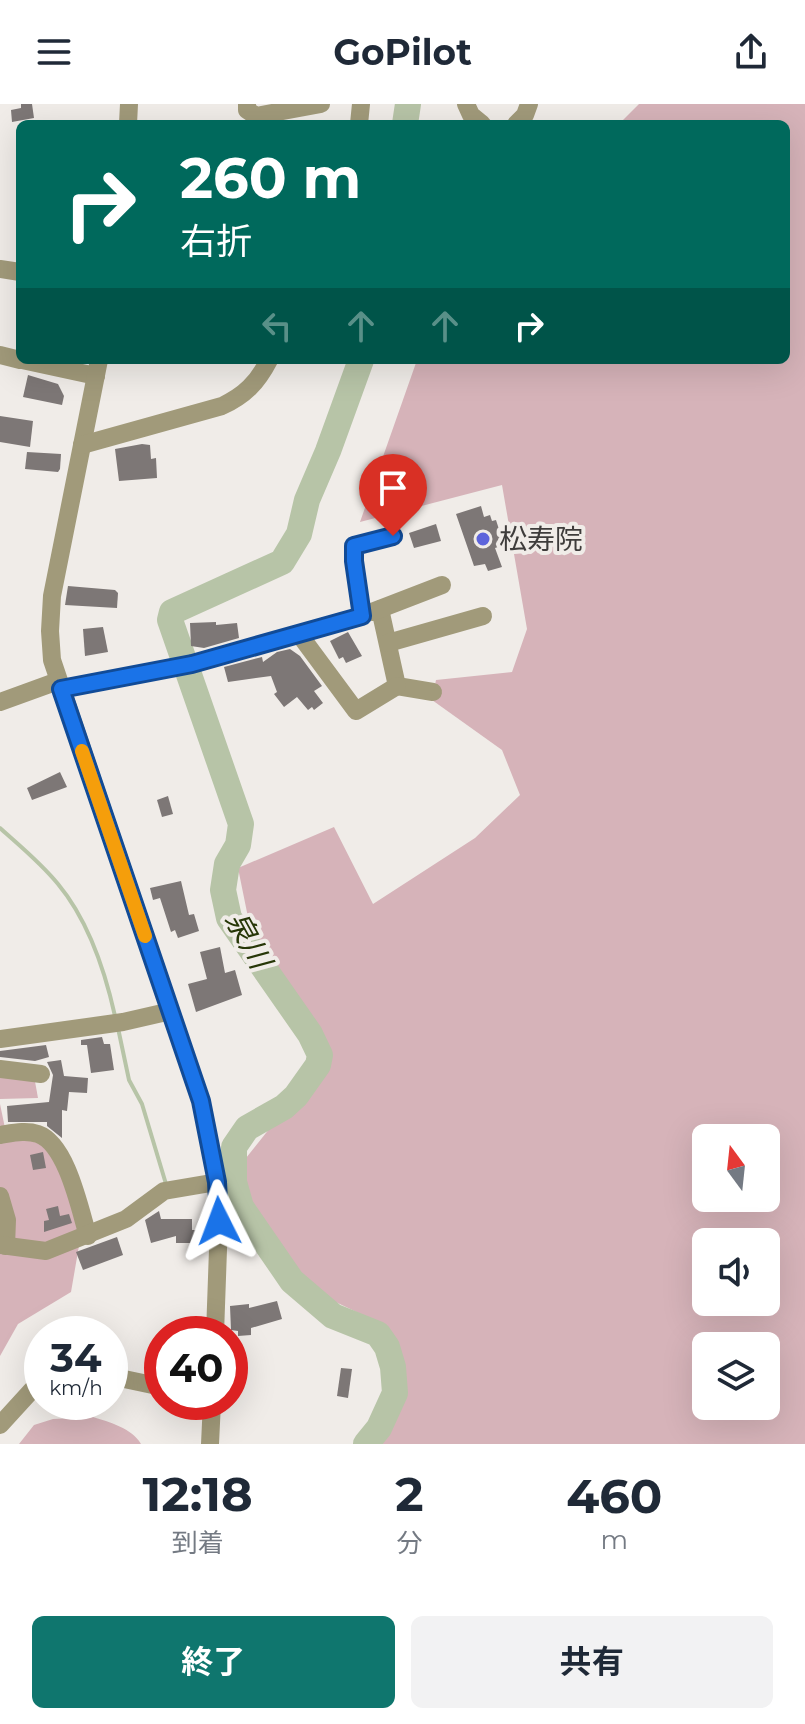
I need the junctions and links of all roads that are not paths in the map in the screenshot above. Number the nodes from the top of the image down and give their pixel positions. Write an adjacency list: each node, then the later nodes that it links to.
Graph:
1 (247, 104): 2 (street)
2 (321, 104)
3 (59, 364): 5 (street)
4 (267, 364): 6 (street)
5 (97, 368): 6 (street)
6 (82, 445): 14 (street)
7 (393, 536): 10 (street)
8 (442, 585): 9 (street)
9 (380, 609): 10 (street); 13 (street)
10 (362, 616): 12 (street)
11 (483, 616): 13 (street)
12 (299, 634): 14 (street); 15 (street)
13 (388, 643): 15 (street)
14 (60, 685): 17 (street); 18 (street)
15 (397, 686): 16 (street)
16 (433, 692)
17 (0, 702)
18 (171, 1011): 19 (street); 23 (street)
19 (0, 1039)
20 (0, 1069): 21 (street)
21 (41, 1074)
22 (0, 1135): 25 (street)
23 (217, 1182): 25 (street); 27 (street)
24 (0, 1196): 26 (street)
25 (88, 1236): 26 (street)
26 (3, 1246)
27 (216, 1316)
28 (24, 1399): 30 (street)
29 (211, 1420): 31 (street)
30 (0, 1425)
31 (210, 1444)

